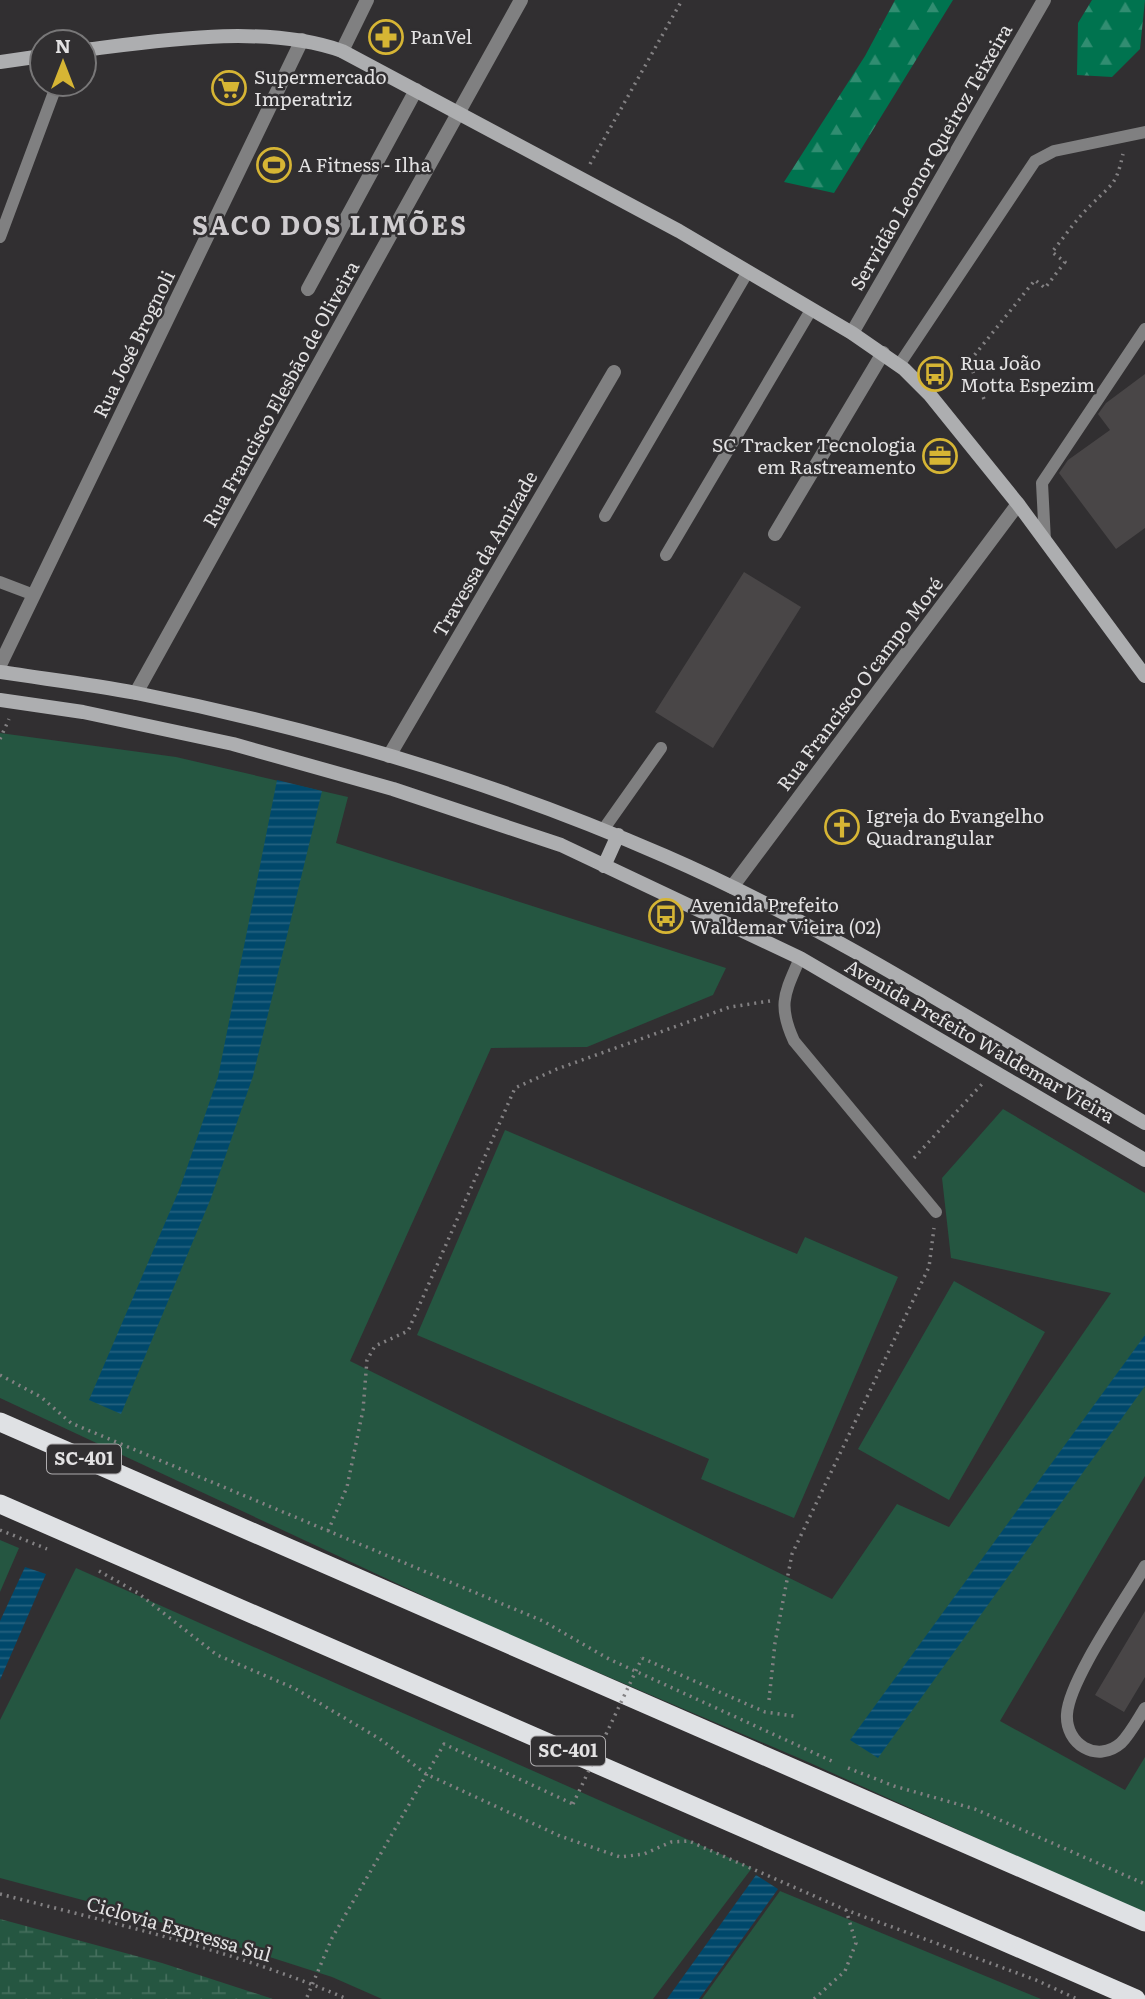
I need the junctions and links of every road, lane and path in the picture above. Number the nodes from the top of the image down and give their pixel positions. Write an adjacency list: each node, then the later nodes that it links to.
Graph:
1 (367, 0): 7 (street)
2 (521, 0): 12 (street, Rua Francisco Elesbão de Oliveira)
3 (682, 0): 15 (path)
4 (1044, 0): 21 (street, Servidão Leonor Queiroz Teixeira)
5 (302, 40): 6 (main road); 7 (main road); 32 (street, Rua José Brognoli)
6 (98, 49)
7 (342, 51): 10 (main road)
8 (28, 58): 9 (main road)
9 (0, 62)
10 (416, 90): 12 (main road); 18 (street)
11 (52, 98): 16 (lane)
12 (459, 114): 15 (main road); 36 (street, Rua Francisco Elesbão de Oliveira)
13 (1145, 132): 23 (lane)
14 (1130, 146): 25 (path)
15 (581, 181): 17 (main road)
16 (0, 237)
17 (747, 272): 19 (main road); 27 (lane)
18 (307, 289)
19 (811, 310): 21 (main road); 30 (lane)
20 (1145, 328): 29 (lane)
21 (852, 333): 22 (main road)
22 (883, 353): 23 (main road); 28 (street)
23 (899, 365): 26 (main road)
24 (614, 372): 41 (street, Travessa da Amizade)
25 (984, 399)
26 (1018, 504): 29 (main road); 45 (street, Rua Francisco O'campo Moré)
27 (605, 516)
28 (775, 534)
29 (1045, 541): 35 (main road)
30 (666, 555)
31 (0, 582): 32 (lane)
32 (34, 595): 33 (street, Rua José Brognoli)
33 (0, 666)
34 (0, 672): 36 (main road, Avenida Prefeito Waldemar Vieira)
35 (1145, 676)
36 (136, 693): 41 (main road, Avenida Prefeito Waldemar Vieira)
37 (0, 700): 44 (main road, Avenida Prefeito Waldemar Vieira)
38 (11, 714): 39 (path)
39 (0, 739)
40 (661, 748): 42 (lane)
41 (389, 756): 42 (main road, Avenida Prefeito Waldemar Vieira)
42 (603, 830): 43 (main road, Avenida Prefeito Waldemar Vieira)
43 (618, 835): 44 (main road); 45 (main road, Avenida Prefeito Waldemar Vieira)
44 (604, 866): 46 (main road, Avenida Prefeito Waldemar Vieira)
45 (732, 887): 49 (main road, Avenida Prefeito Waldemar Vieira)
46 (800, 958): 47 (lane); 48 (main road, Avenida Prefeito Waldemar Vieira)
47 (782, 1000): 51 (lane); 57 (path)
48 (992, 1072): 50 (main road, Avenida Prefeito Waldemar Vieira); 51 (path)
49 (1145, 1123)
50 (1145, 1160)
51 (902, 1171): 52 (lane)
52 (936, 1212): 61 (path)
53 (0, 1375): 57 (path)
54 (0, 1422): 68 (highway, SC-401)
55 (0, 1504): 74 (highway, SC-401)
56 (0, 1530): 58 (path)
57 (328, 1531): 65 (path)
58 (49, 1549)
59 (1145, 1566): 62 (lane)
60 (96, 1570): 64 (path)
61 (769, 1700)
62 (1145, 1708)
63 (793, 1716): 64 (path, bridge)
64 (426, 1774): 67 (path); 69 (path)
65 (1145, 1884)
66 (0, 1894): 69 (path, Ciclovia Expressa Sul)
67 (846, 1910): 72 (path); 73 (path)
68 (1145, 1922)
69 (313, 1984): 70 (path); 71 (path, Ciclovia Expressa Sul)
70 (307, 1997)
71 (347, 1999)
72 (814, 1999)
73 (1077, 1999)
74 (1136, 1999)

